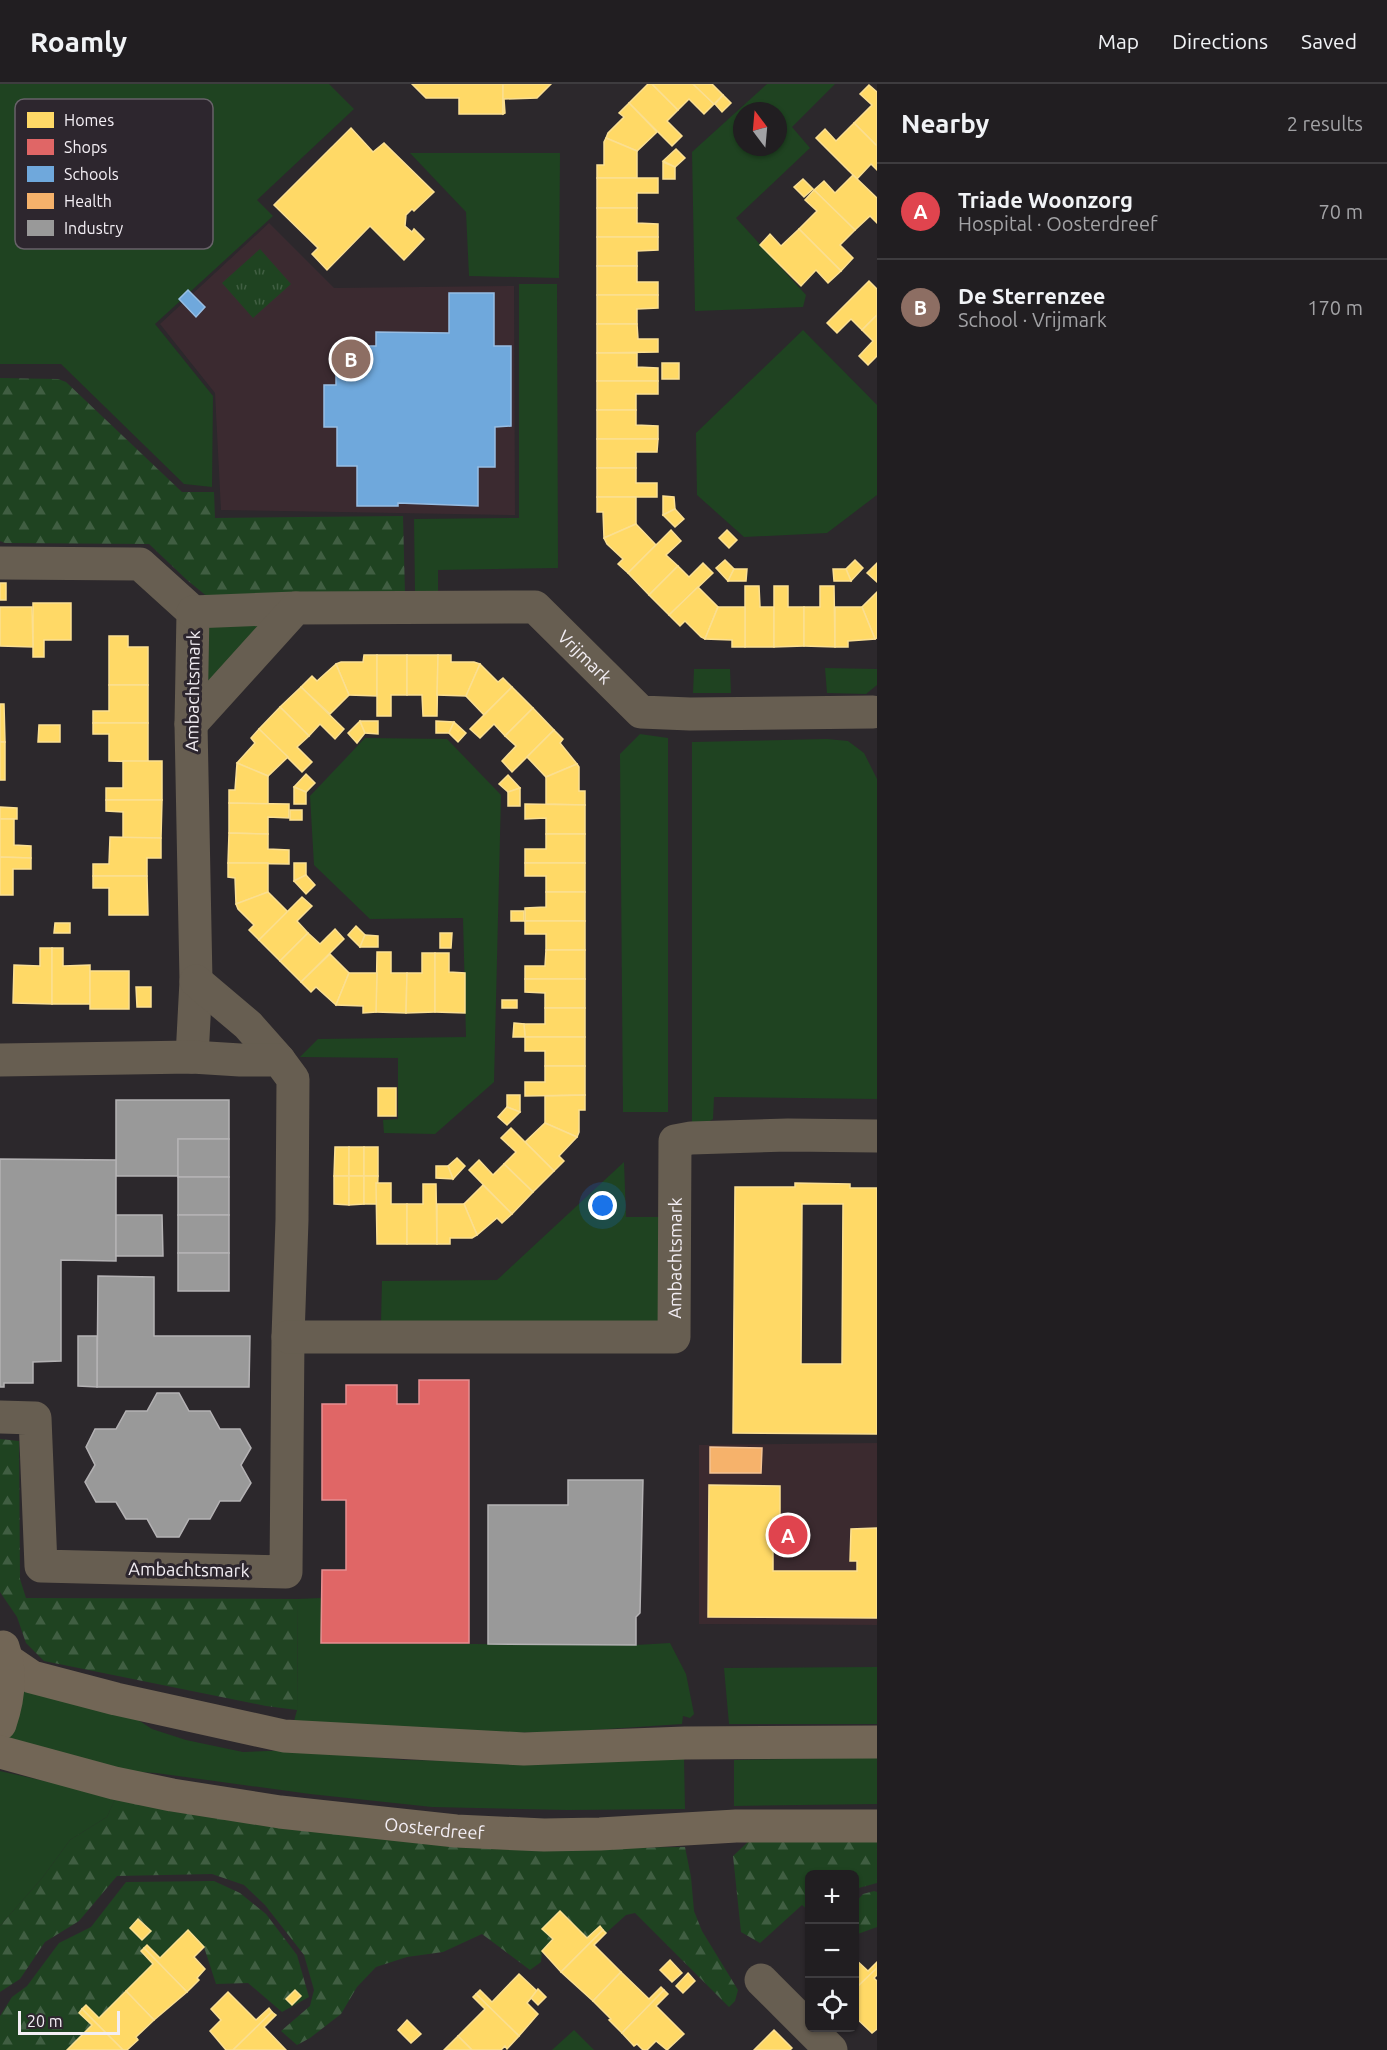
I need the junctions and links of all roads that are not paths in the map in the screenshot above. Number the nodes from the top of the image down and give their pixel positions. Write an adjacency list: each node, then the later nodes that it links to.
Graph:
1 (0, 563): 3 (street, Ambachtsmark)
2 (296, 608): 3 (street, Vrijmark); 4 (street, Vrijmark); 5 (street)
3 (193, 612): 5 (street, Ambachtsmark)
4 (876, 713)
5 (191, 724): 6 (street, Ambachtsmark)
6 (196, 981): 7 (street, Ambachtsmark); 9 (street, Ambachtsmark)
7 (192, 1058): 8 (street); 9 (street)
8 (0, 1060)
9 (279, 1060): 11 (street, Ambachtsmark)
10 (877, 1136): 11 (street, Ambachtsmark)
11 (288, 1337): 12 (street, Ambachtsmark)
12 (0, 1417)
13 (4, 1650): 14 (main road); 15 (main road)
14 (0, 1724)
15 (877, 1742)
16 (0, 1752): 17 (main road, Oosterdreef)
17 (877, 1826)
18 (761, 1980): 19 (street)
19 (831, 2050)

